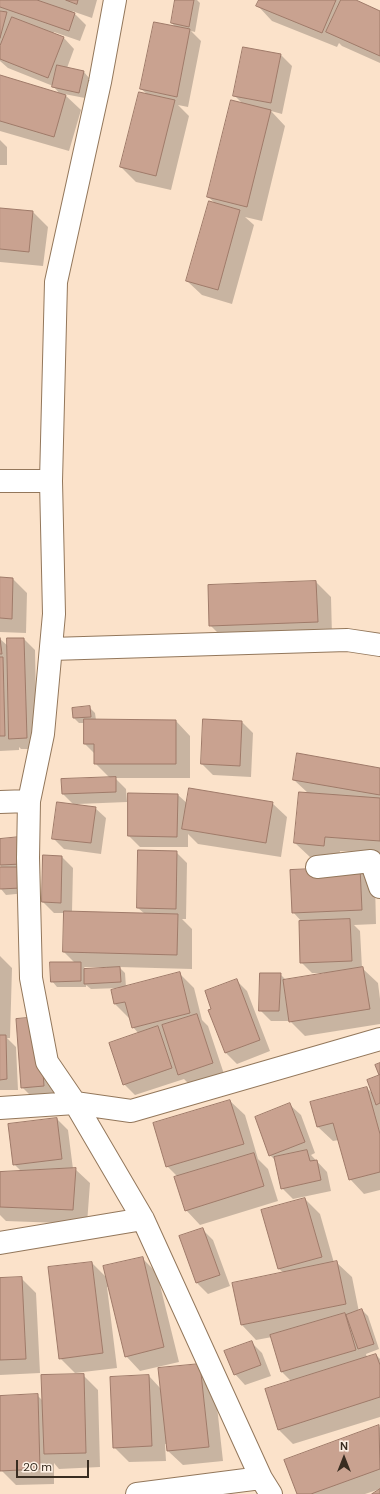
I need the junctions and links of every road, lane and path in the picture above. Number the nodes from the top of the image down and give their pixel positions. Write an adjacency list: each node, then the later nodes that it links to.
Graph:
1 (115, 0): 3 (street)
2 (0, 481): 3 (street)
3 (51, 481): 5 (street)
4 (380, 645): 5 (street)
5 (51, 649): 6 (street)
6 (29, 800): 7 (street); 11 (street)
7 (0, 802)
8 (317, 867): 9 (street)
9 (380, 887)
10 (380, 1039): 11 (street)
11 (75, 1102): 12 (street); 13 (street)
12 (0, 1108)
13 (143, 1219): 14 (street); 15 (street)
14 (0, 1243)
15 (266, 1486): 16 (street)
16 (137, 1494)

